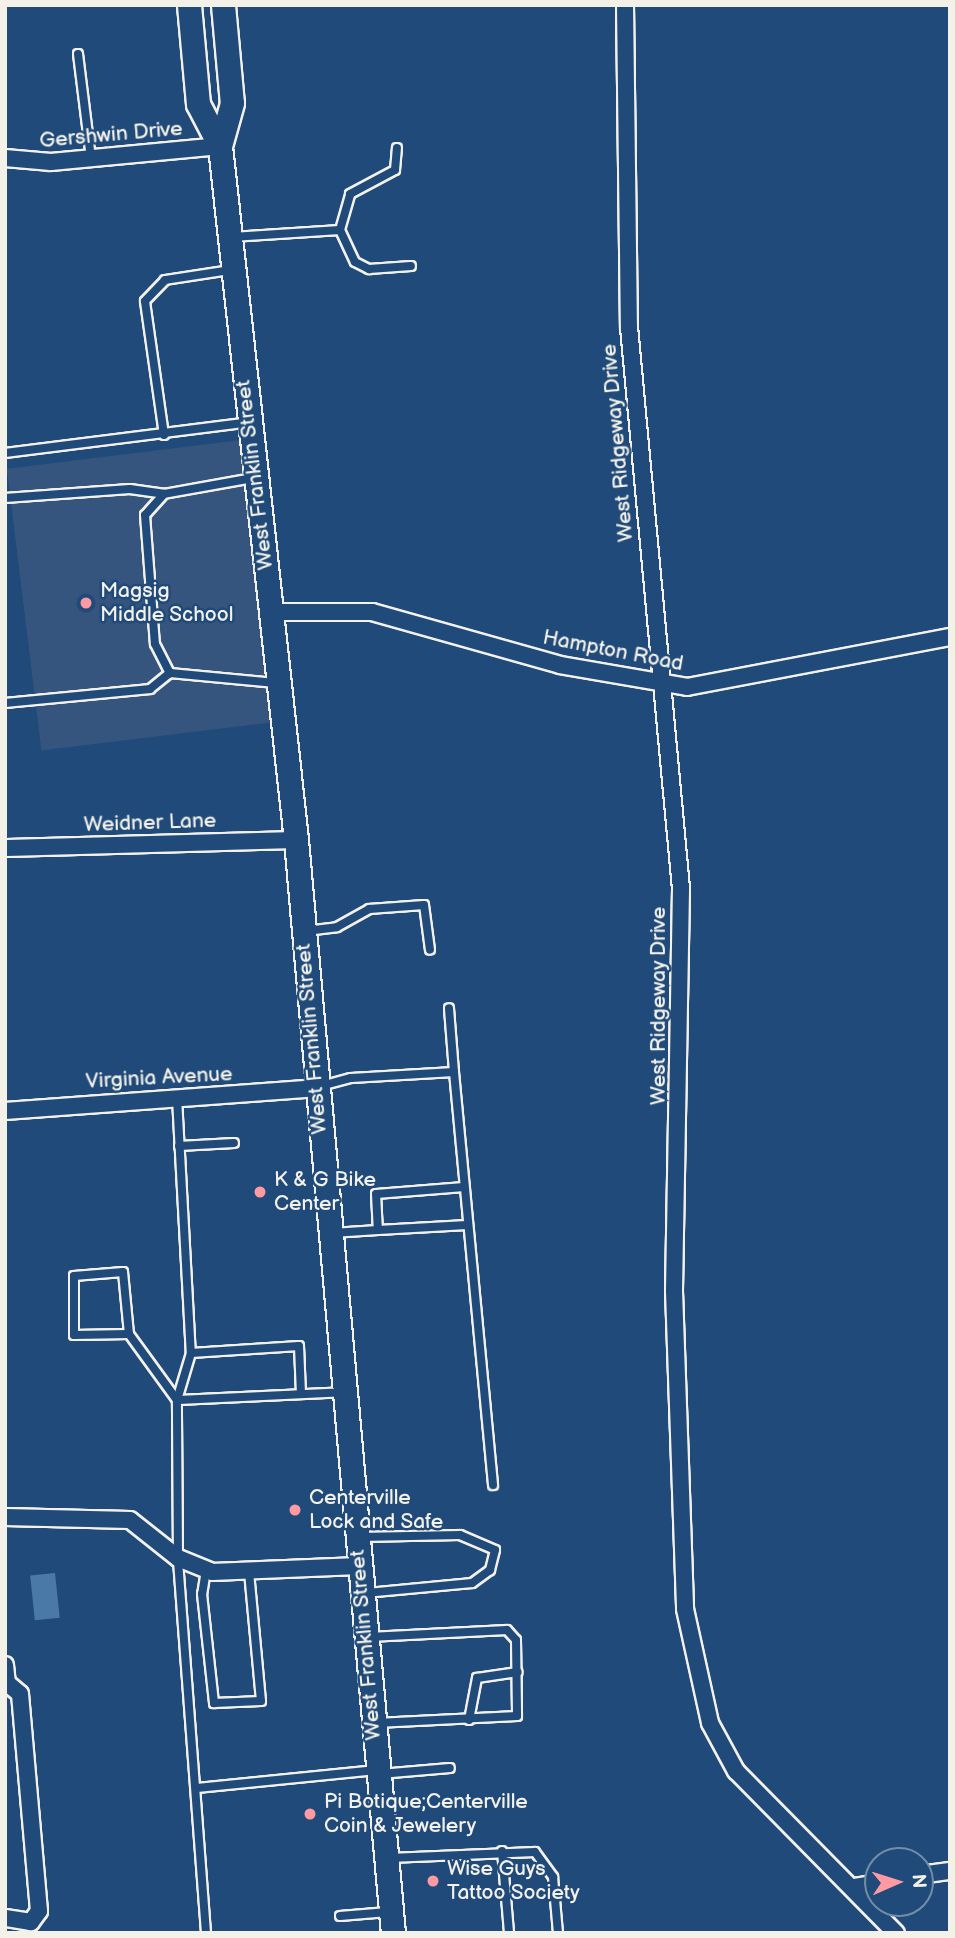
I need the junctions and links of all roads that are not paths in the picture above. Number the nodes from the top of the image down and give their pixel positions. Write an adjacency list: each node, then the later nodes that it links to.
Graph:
1 (189, 5): 5 (main road, West Franklin Street)
2 (223, 5): 5 (main road, West Franklin Street)
3 (625, 5): 22 (street, West Ridgeway Drive)
4 (78, 54): 8 (lane)
5 (220, 146): 8 (street, Gershwin Drive); 10 (main road, West Franklin Street)
6 (397, 148): 9 (lane)
7 (5, 158): 8 (street, Gershwin Drive)
8 (91, 158)
9 (340, 230): 10 (lane); 11 (lane)
10 (229, 237): 12 (main road, West Franklin Street)
11 (411, 266)
12 (233, 270): 13 (main road, West Franklin Street); 14 (lane)
13 (248, 422): 14 (lane); 16 (main road, West Franklin Street)
14 (164, 435): 15 (lane)
15 (5, 453)
16 (256, 478): 17 (lane); 19 (main road, West Franklin Street)
17 (164, 494): 18 (lane); 21 (lane)
18 (5, 498)
19 (270, 611): 22 (street, Hampton Road); 23 (main road, West Franklin Street)
20 (950, 638): 22 (street, Hampton Road)
21 (170, 673): 23 (lane); 24 (lane)
22 (662, 679): 64 (street, West Ridgeway Drive)
23 (276, 682): 25 (main road, West Franklin Street)
24 (5, 703)
25 (296, 840): 26 (street, Weidner Lane); 27 (main road, West Franklin Street)
26 (5, 848)
27 (303, 931): 28 (lane); 31 (main road, West Franklin Street)
28 (430, 950)
29 (449, 1008): 30 (lane)
30 (454, 1072): 31 (lane); 36 (lane)
31 (315, 1088): 32 (street, Virginia Avenue); 39 (main road, West Franklin Street)
32 (177, 1098): 33 (street, Virginia Avenue); 35 (lane)
33 (5, 1111)
34 (234, 1143): 35 (lane)
35 (179, 1146): 41 (lane)
36 (464, 1187): 37 (lane); 38 (lane)
37 (467, 1225): 38 (lane); 45 (lane)
38 (378, 1230): 39 (lane)
39 (330, 1233): 42 (main road, West Franklin Street)
40 (129, 1334): 40 (lane); 44 (lane)
41 (191, 1353): 43 (lane); 44 (lane)
42 (344, 1392): 43 (lane); 47 (main road, West Franklin Street)
43 (301, 1394): 44 (lane)
44 (177, 1400): 48 (lane)
45 (493, 1485)
46 (5, 1517): 48 (street)
47 (357, 1537): 49 (main road, West Franklin Street); 52 (lane)
48 (178, 1558): 50 (street); 60 (lane)
49 (359, 1566): 51 (street); 52 (main road, West Franklin Street)
50 (206, 1570): 51 (street); 51 (lane)
51 (249, 1572)
52 (362, 1593): 53 (main road, West Franklin Street)
53 (366, 1638): 55 (lane); 57 (main road, West Franklin Street)
54 (5, 1665): 66 (street)
55 (518, 1672): 56 (lane); 56 (lane)
56 (468, 1720): 57 (lane)
57 (374, 1724): 59 (main road, West Franklin Street)
58 (450, 1768): 59 (lane)
59 (378, 1772): 60 (lane); 62 (main road, West Franklin Street)
60 (196, 1788): 68 (lane)
61 (502, 1852): 62 (lane); 69 (lane); 70 (lane)
62 (386, 1858): 67 (main road, West Franklin Street)
63 (864, 1885): 64 (street)
64 (855, 1887): 71 (street, West Ridgeway Drive)
65 (340, 1916): 67 (lane)
66 (5, 1918)
67 (392, 1922)
68 (206, 1933)
69 (509, 1933)
70 (558, 1933)
71 (897, 1933)

